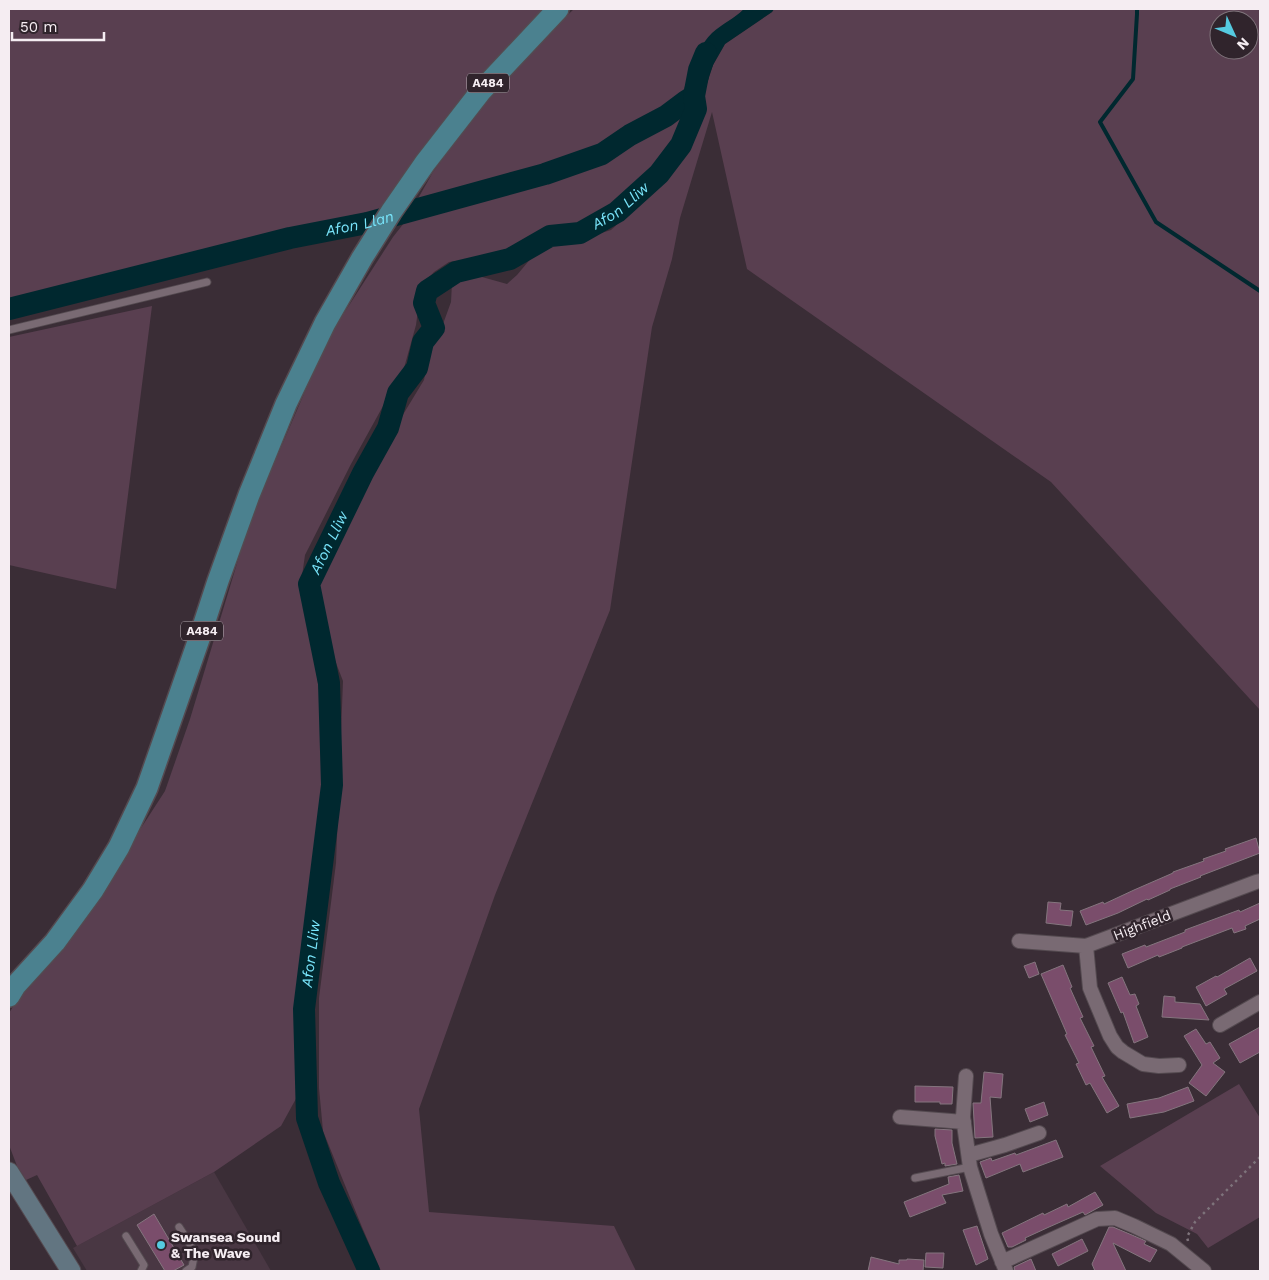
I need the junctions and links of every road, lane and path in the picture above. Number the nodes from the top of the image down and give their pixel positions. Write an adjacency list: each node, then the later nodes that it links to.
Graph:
1 (558, 9): 7 (main road, A484)
2 (208, 282): 3 (lane)
3 (9, 330)
4 (1260, 881): 6 (street, Highfield)
5 (1020, 941): 6 (street, Highfield)
6 (1086, 946): 10 (street)
7 (11, 991)
8 (1260, 1002): 9 (street)
9 (1220, 1025)
10 (1179, 1065)
11 (966, 1076): 13 (street)
12 (900, 1117): 13 (street)
13 (964, 1122): 16 (street)
14 (1039, 1132): 16 (street)
15 (1260, 1157): 21 (path)
16 (969, 1161): 18 (lane); 22 (street)
17 (9, 1172): 23 (main road)
18 (915, 1178)
19 (179, 1227): 25 (lane)
20 (126, 1236): 24 (lane)
21 (1193, 1261): 22 (street); 26 (street)
22 (1004, 1267)
23 (71, 1271)
24 (141, 1271)
25 (186, 1271)
26 (1204, 1271)

